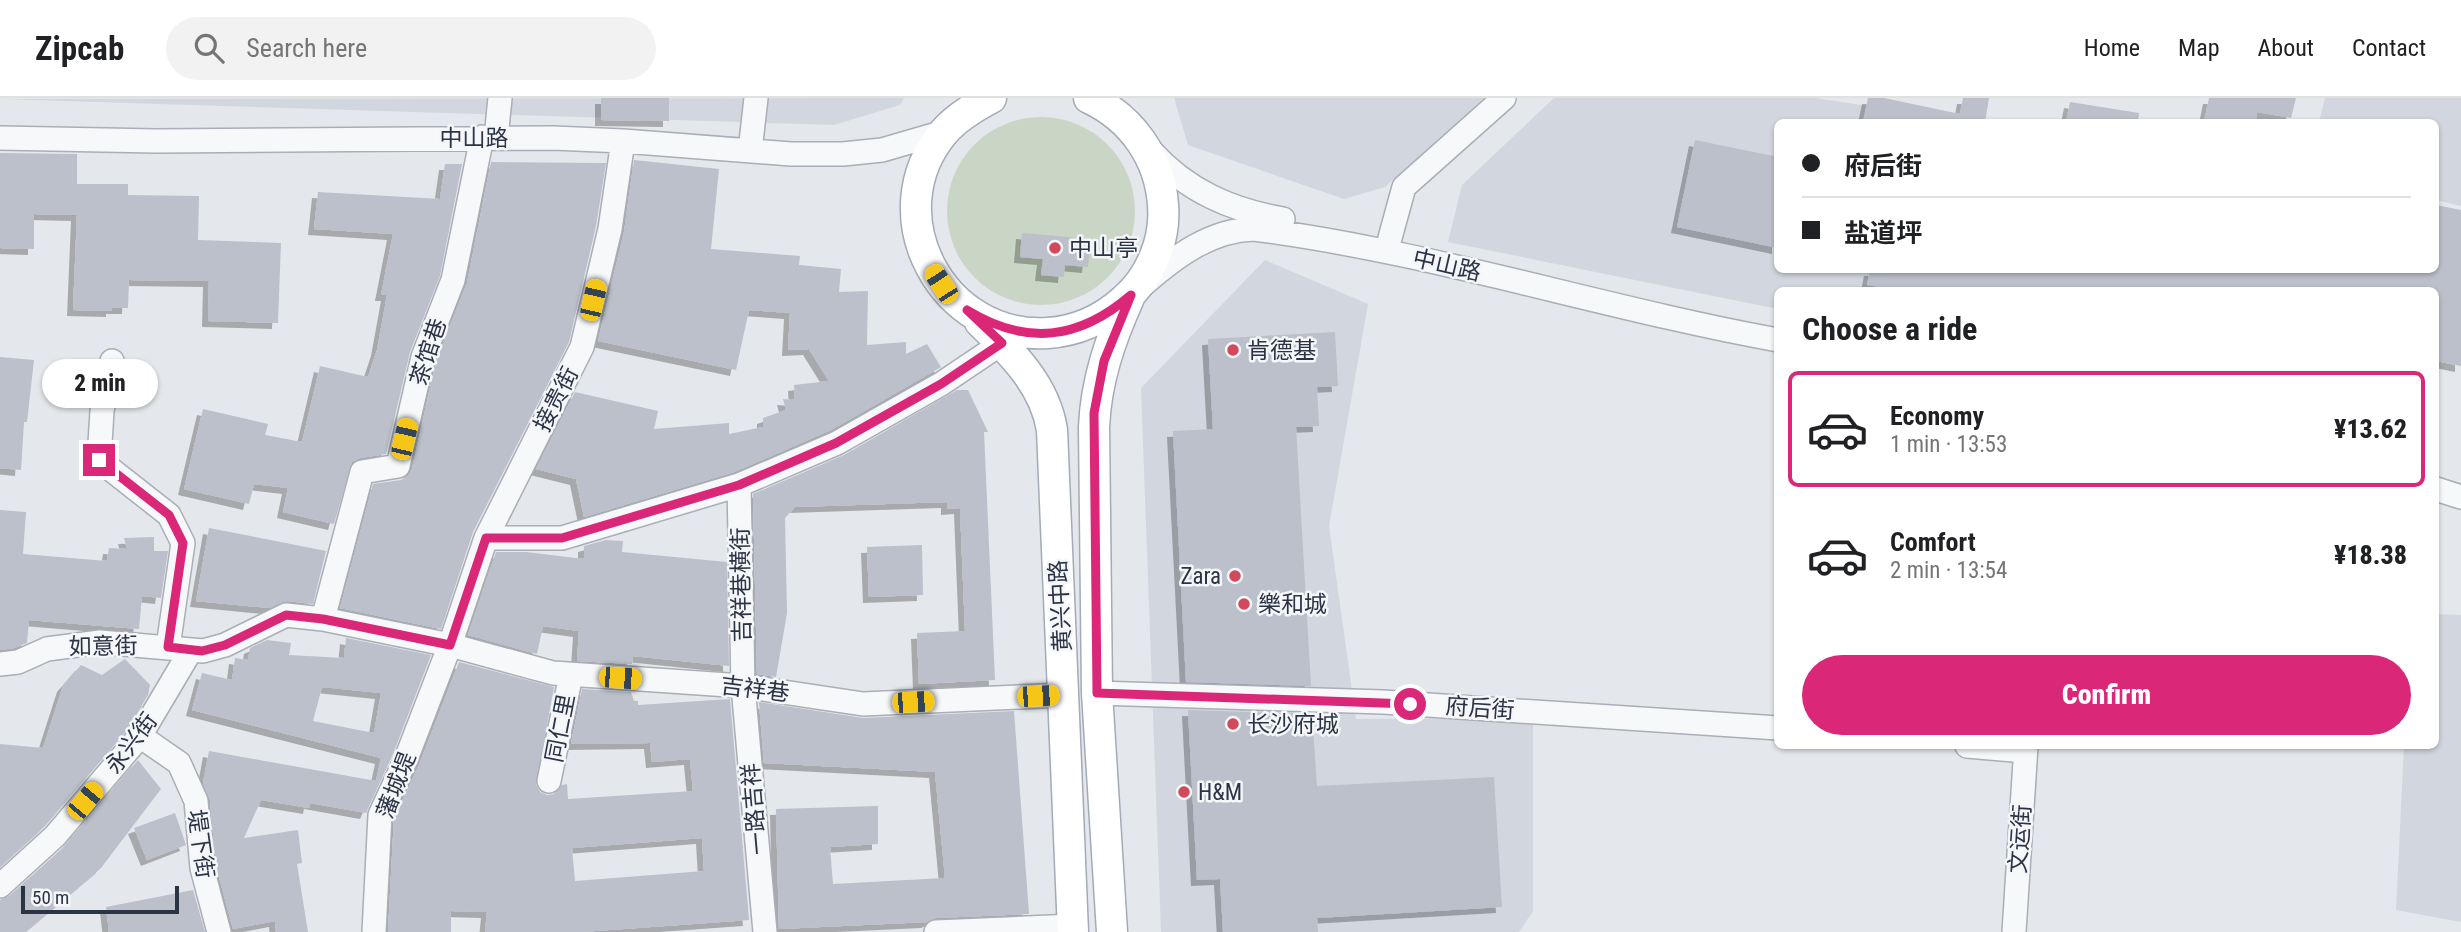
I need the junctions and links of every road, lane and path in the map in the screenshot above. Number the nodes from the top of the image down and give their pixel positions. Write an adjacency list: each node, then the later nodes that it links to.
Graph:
1 (500, 98): 9 (street)
2 (757, 98): 12 (street)
3 (966, 98): 7 (main road, 黄兴中路)
4 (991, 98): 7 (main road)
5 (1504, 98): 13 (street)
6 (1099, 102): 11 (main road)
7 (944, 132): 12 (street, 中山路); 15 (main road, 黄兴中路)
8 (0, 138): 9 (street, 中山路)
9 (489, 138): 10 (street, 中山路); 26 (street, 茶馆巷)
10 (624, 141): 12 (street, 中山路); 25 (street, 接贵街)
11 (1142, 142): 13 (street, 中山路); 14 (main road)
12 (750, 151)
13 (1390, 238): 16 (street, 中山路)
14 (1131, 295): 15 (main road); 17 (street, 中山路); 33 (main road, 黄兴中路)
15 (967, 310): 18 (main road, 黄兴中路)
16 (1774, 326)
17 (1774, 339)
18 (1002, 343): 22 (street); 34 (main road, 黄兴中路)
19 (112, 361): 28 (street)
20 (2439, 474): 21 (street)
21 (2461, 481)
22 (739, 485): 25 (street); 32 (street, 吉祥巷横街)
23 (2439, 490): 24 (street)
24 (2461, 497)
25 (486, 538): 27 (street, 接贵街)
26 (323, 619): 27 (street, 如意街); 29 (street, 如意街)
27 (450, 645): 31 (street, 吉祥巷); 42 (street, 藩城堤)
28 (168, 647): 29 (street, 如意街); 30 (street, 如意街)
29 (191, 650): 36 (street, 永兴街)
30 (0, 664)
31 (571, 674): 32 (street, 吉祥巷); 38 (street, 同仁里)
32 (743, 686): 34 (street, 吉祥巷); 43 (street, 一路吉祥)
33 (1097, 693): 35 (street, 府后街); 45 (main road, 黄兴中路)
34 (1063, 695): 40 (main road, 黄兴中路)
35 (1774, 728)
36 (140, 736): 39 (street, 永兴街); 41 (street, 堤下街)
37 (2025, 749): 46 (street, 文运街)
38 (549, 781)
39 (0, 886)
40 (1073, 929): 44 (street)
41 (219, 932)
42 (374, 932)
43 (765, 932)
44 (936, 932)
45 (1112, 932)
46 (2014, 932)

